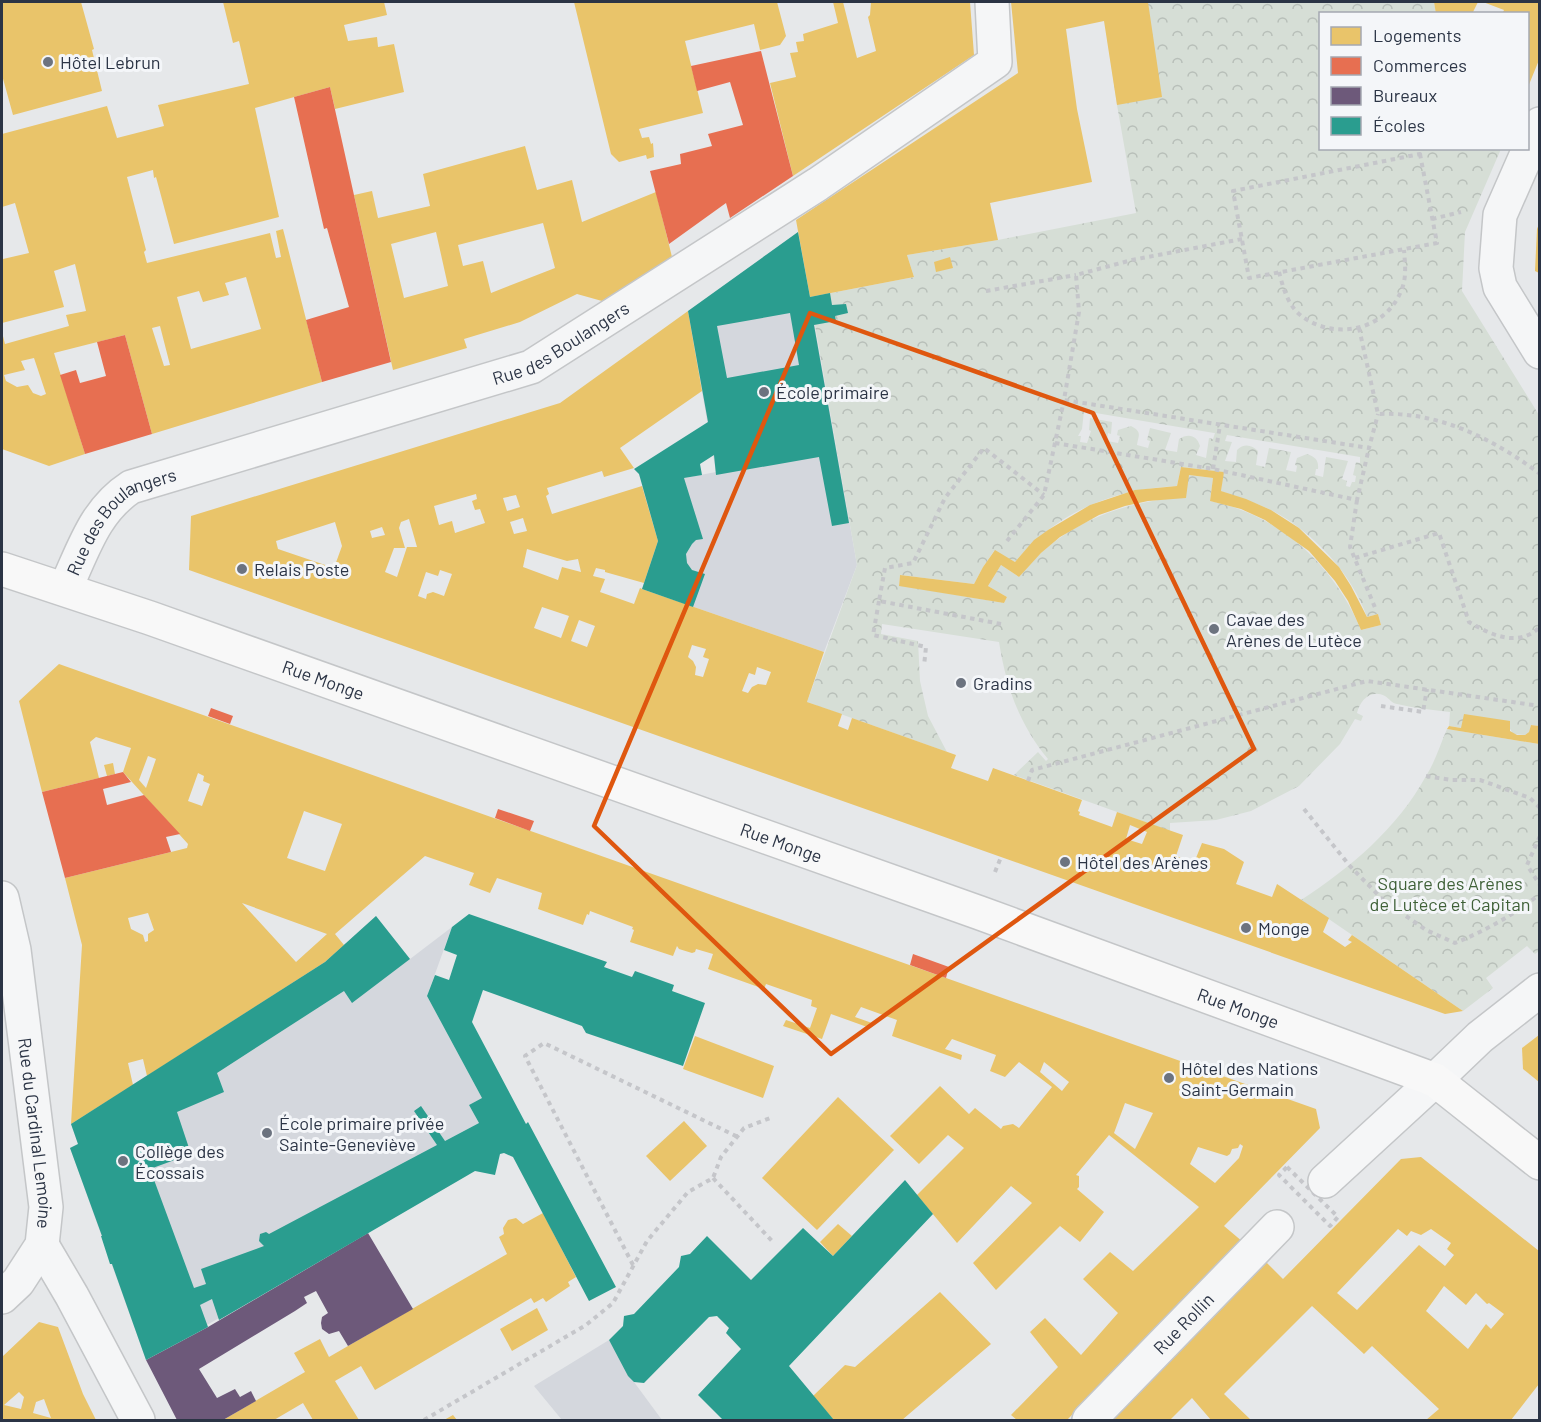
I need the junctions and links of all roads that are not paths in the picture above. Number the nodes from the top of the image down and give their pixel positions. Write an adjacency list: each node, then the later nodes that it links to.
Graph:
1 (992, 2): 7 (street, Rue des Boulangers)
2 (1539, 124): 3 (street)
3 (1529, 147)
4 (1528, 150): 5 (street)
5 (1539, 352)
6 (2, 569): 7 (main road, Rue Monge)
7 (65, 590): 10 (main road, Rue Monge)
8 (2, 898): 14 (street, Rue du Cardinal Lemoine)
9 (1539, 990): 10 (street)
10 (1435, 1080): 11 (main road, Rue Monge); 12 (street)
11 (1539, 1163)
12 (1325, 1181)
13 (1277, 1227): 17 (street, Rue Rollin)
14 (42, 1245): 15 (street); 16 (street, Rue du Cardinal Lemoine)
15 (2, 1298)
16 (138, 1420)
17 (1089, 1420)

